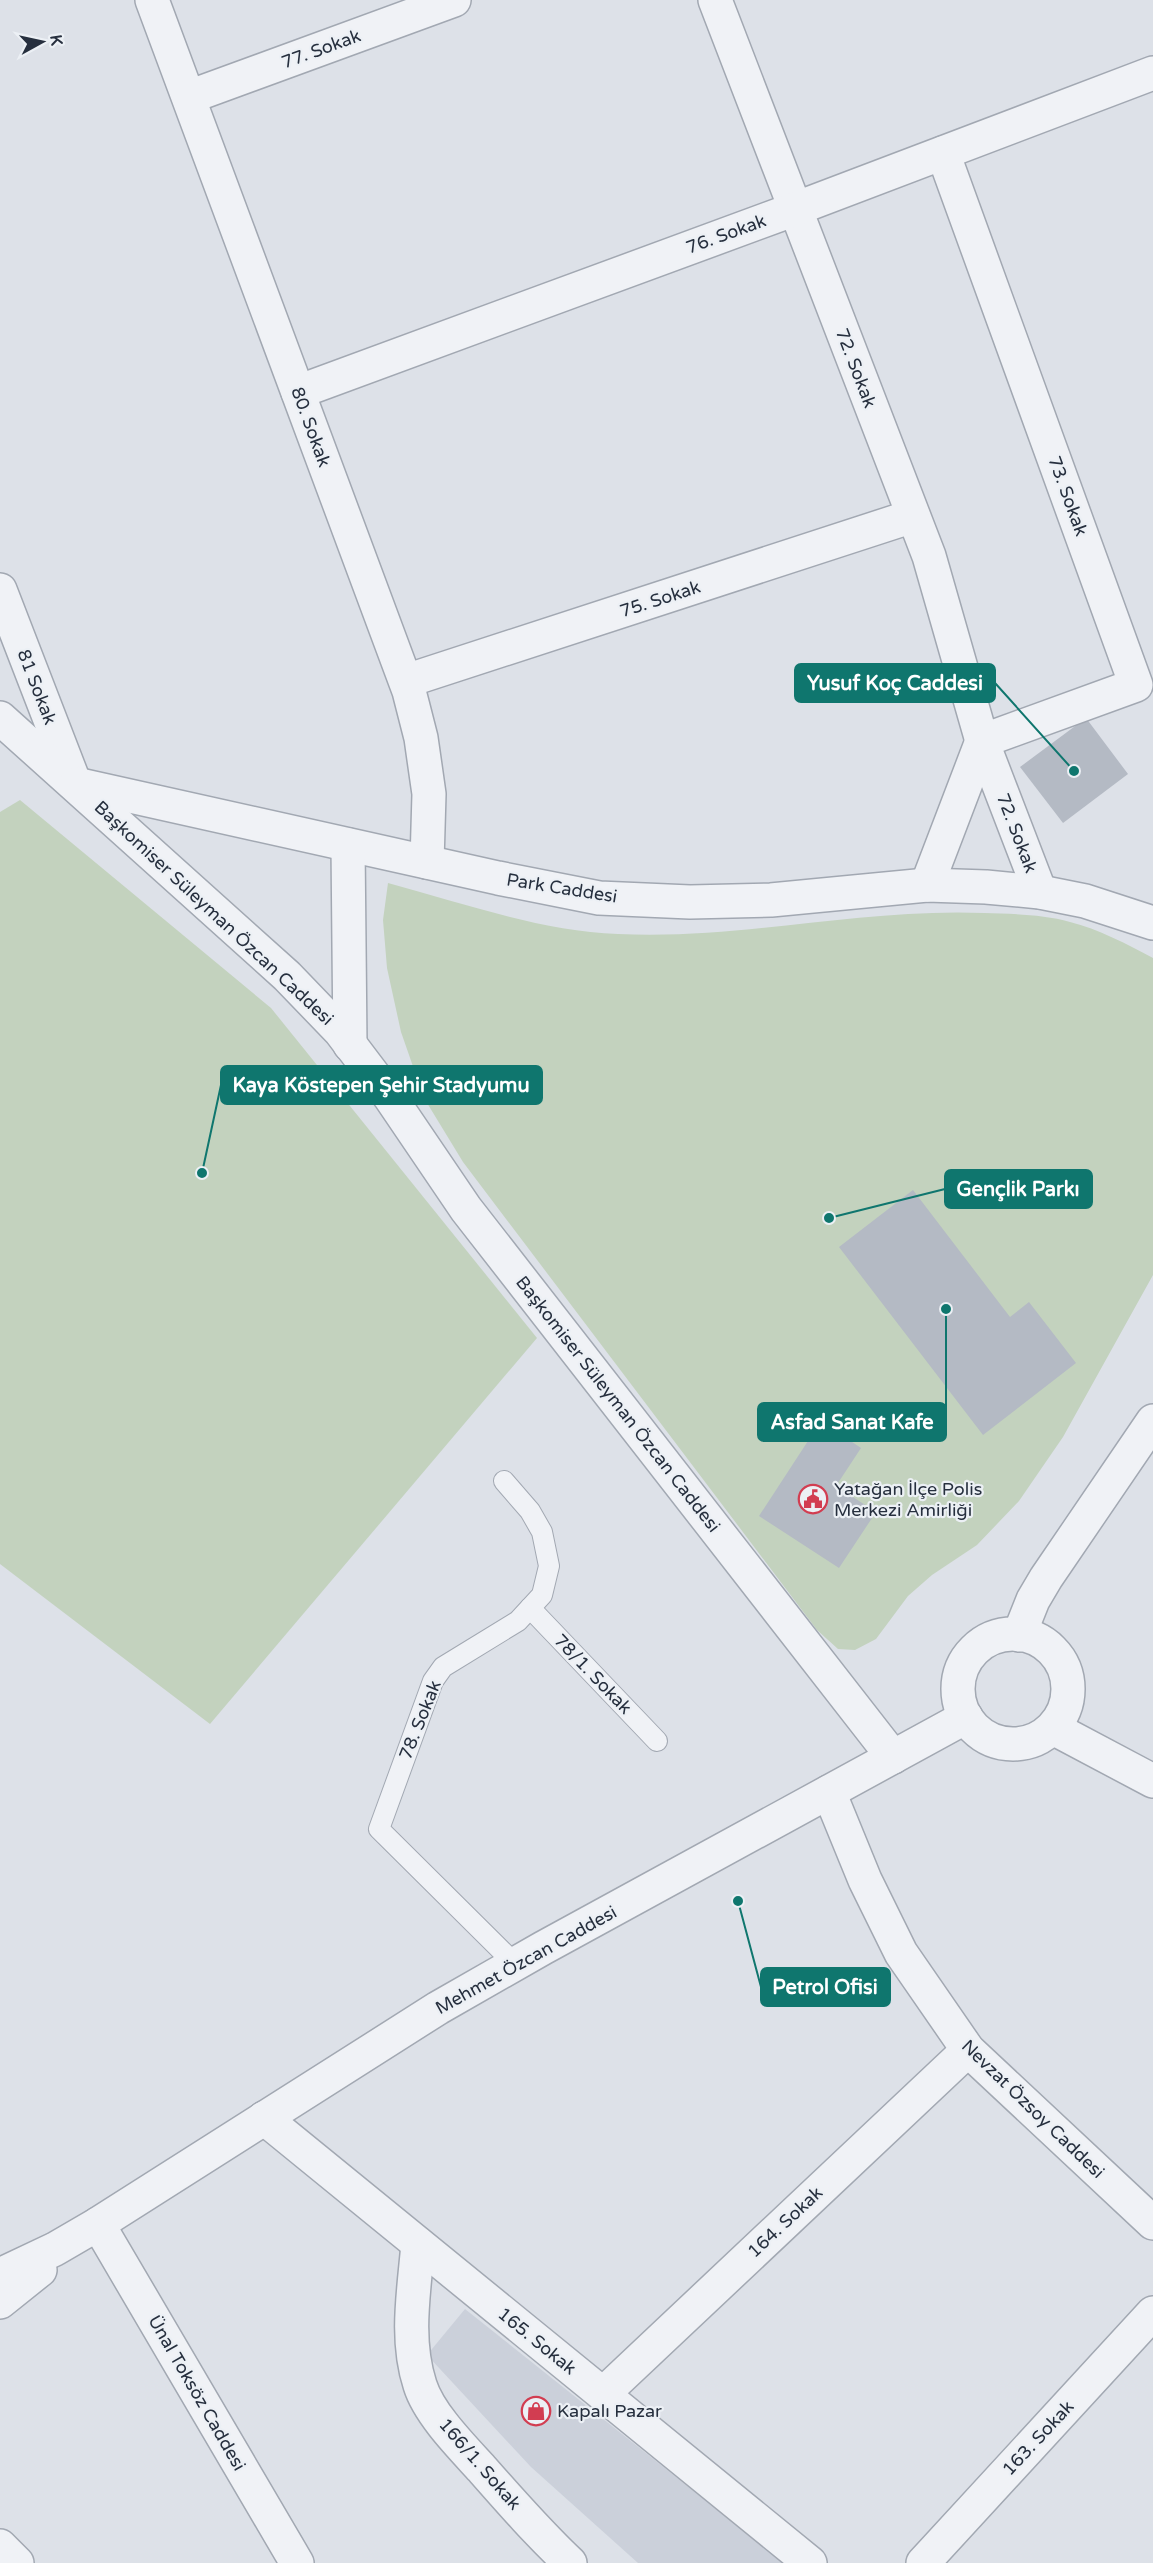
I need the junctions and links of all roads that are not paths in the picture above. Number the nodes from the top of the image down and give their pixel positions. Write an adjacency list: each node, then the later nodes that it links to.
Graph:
1 (152, 0): 5 (street, 80. Sokak)
2 (454, 0): 5 (street, 77. Sokak)
3 (715, 0): 7 (street, 72. Sokak)
4 (1153, 73): 6 (street, 76. Sokak)
5 (189, 98): 8 (street, 80. Sokak)
6 (943, 153): 7 (street, 76. Sokak); 13 (street, 73. Sokak)
7 (795, 209): 8 (street, 76. Sokak); 9 (street, 72. Sokak)
8 (298, 392): 11 (street, 80. Sokak)
9 (913, 516): 11 (street, 75. Sokak); 13 (street, 72. Sokak)
10 (0, 590): 14 (street, 81 Sokak)
11 (406, 681): 16 (street, 80. Sokak)
12 (0, 718): 14 (street, Park Caddesi)
13 (982, 741): 17 (street); 18 (street, 72. Sokak)
14 (74, 784): 15 (street, Park Caddesi); 20 (street, Başkomiser Süleyman Özcan Caddesi)
15 (348, 845): 16 (street, Park Caddesi); 20 (street, Başkomiser Süleyman Özcan Caddesi)
16 (427, 862): 17 (street, Park Caddesi)
17 (927, 885): 18 (street, Park Caddesi)
18 (1040, 891): 19 (street, Park Caddesi)
19 (1153, 923)
20 (350, 1045): 28 (street, Başkomiser Süleyman Özcan Caddesi)
21 (1153, 1421): 24 (street)
22 (504, 1481): 23 (lane, 78. Sokak)
23 (530, 1608): 27 (lane, 78/1. Sokak); 31 (lane, 78. Sokak)
24 (1019, 1635): 25 (street); 26 (street)
25 (966, 1717): 26 (street); 28 (street, Mehmet Özcan Caddesi)
26 (1053, 1728): 29 (street)
27 (657, 1741)
28 (892, 1757): 30 (street, Mehmet Özcan Caddesi)
29 (1153, 1781)
30 (829, 1792): 31 (street, Mehmet Özcan Caddesi); 32 (street, Nevzat Özsoy Caddesi)
31 (515, 1964): 33 (street, Mehmet Özcan Caddesi)
32 (968, 2050): 34 (street, Nevzat Özsoy Caddesi); 40 (street, 164. Sokak)
33 (264, 2118): 35 (street, Mehmet Özcan Caddesi); 36 (street, 165. Sokak)
34 (1153, 2223)
35 (98, 2224): 37 (street, Mehmet Özcan Caddesi); 38 (street, Mehmet Özcan Caddesi); 43 (street, Ünal Toksöz Caddesi)
36 (418, 2244): 40 (street, 165. Sokak); 44 (street, 166/1. Sokak)
37 (0, 2275)
38 (0, 2302)
39 (1153, 2313): 46 (street, 163. Sokak)
40 (603, 2394): 45 (street, 165. Sokak)
41 (0, 2546): 42 (street)
42 (17, 2563)
43 (297, 2563)
44 (570, 2563)
45 (810, 2563)
46 (924, 2563)

